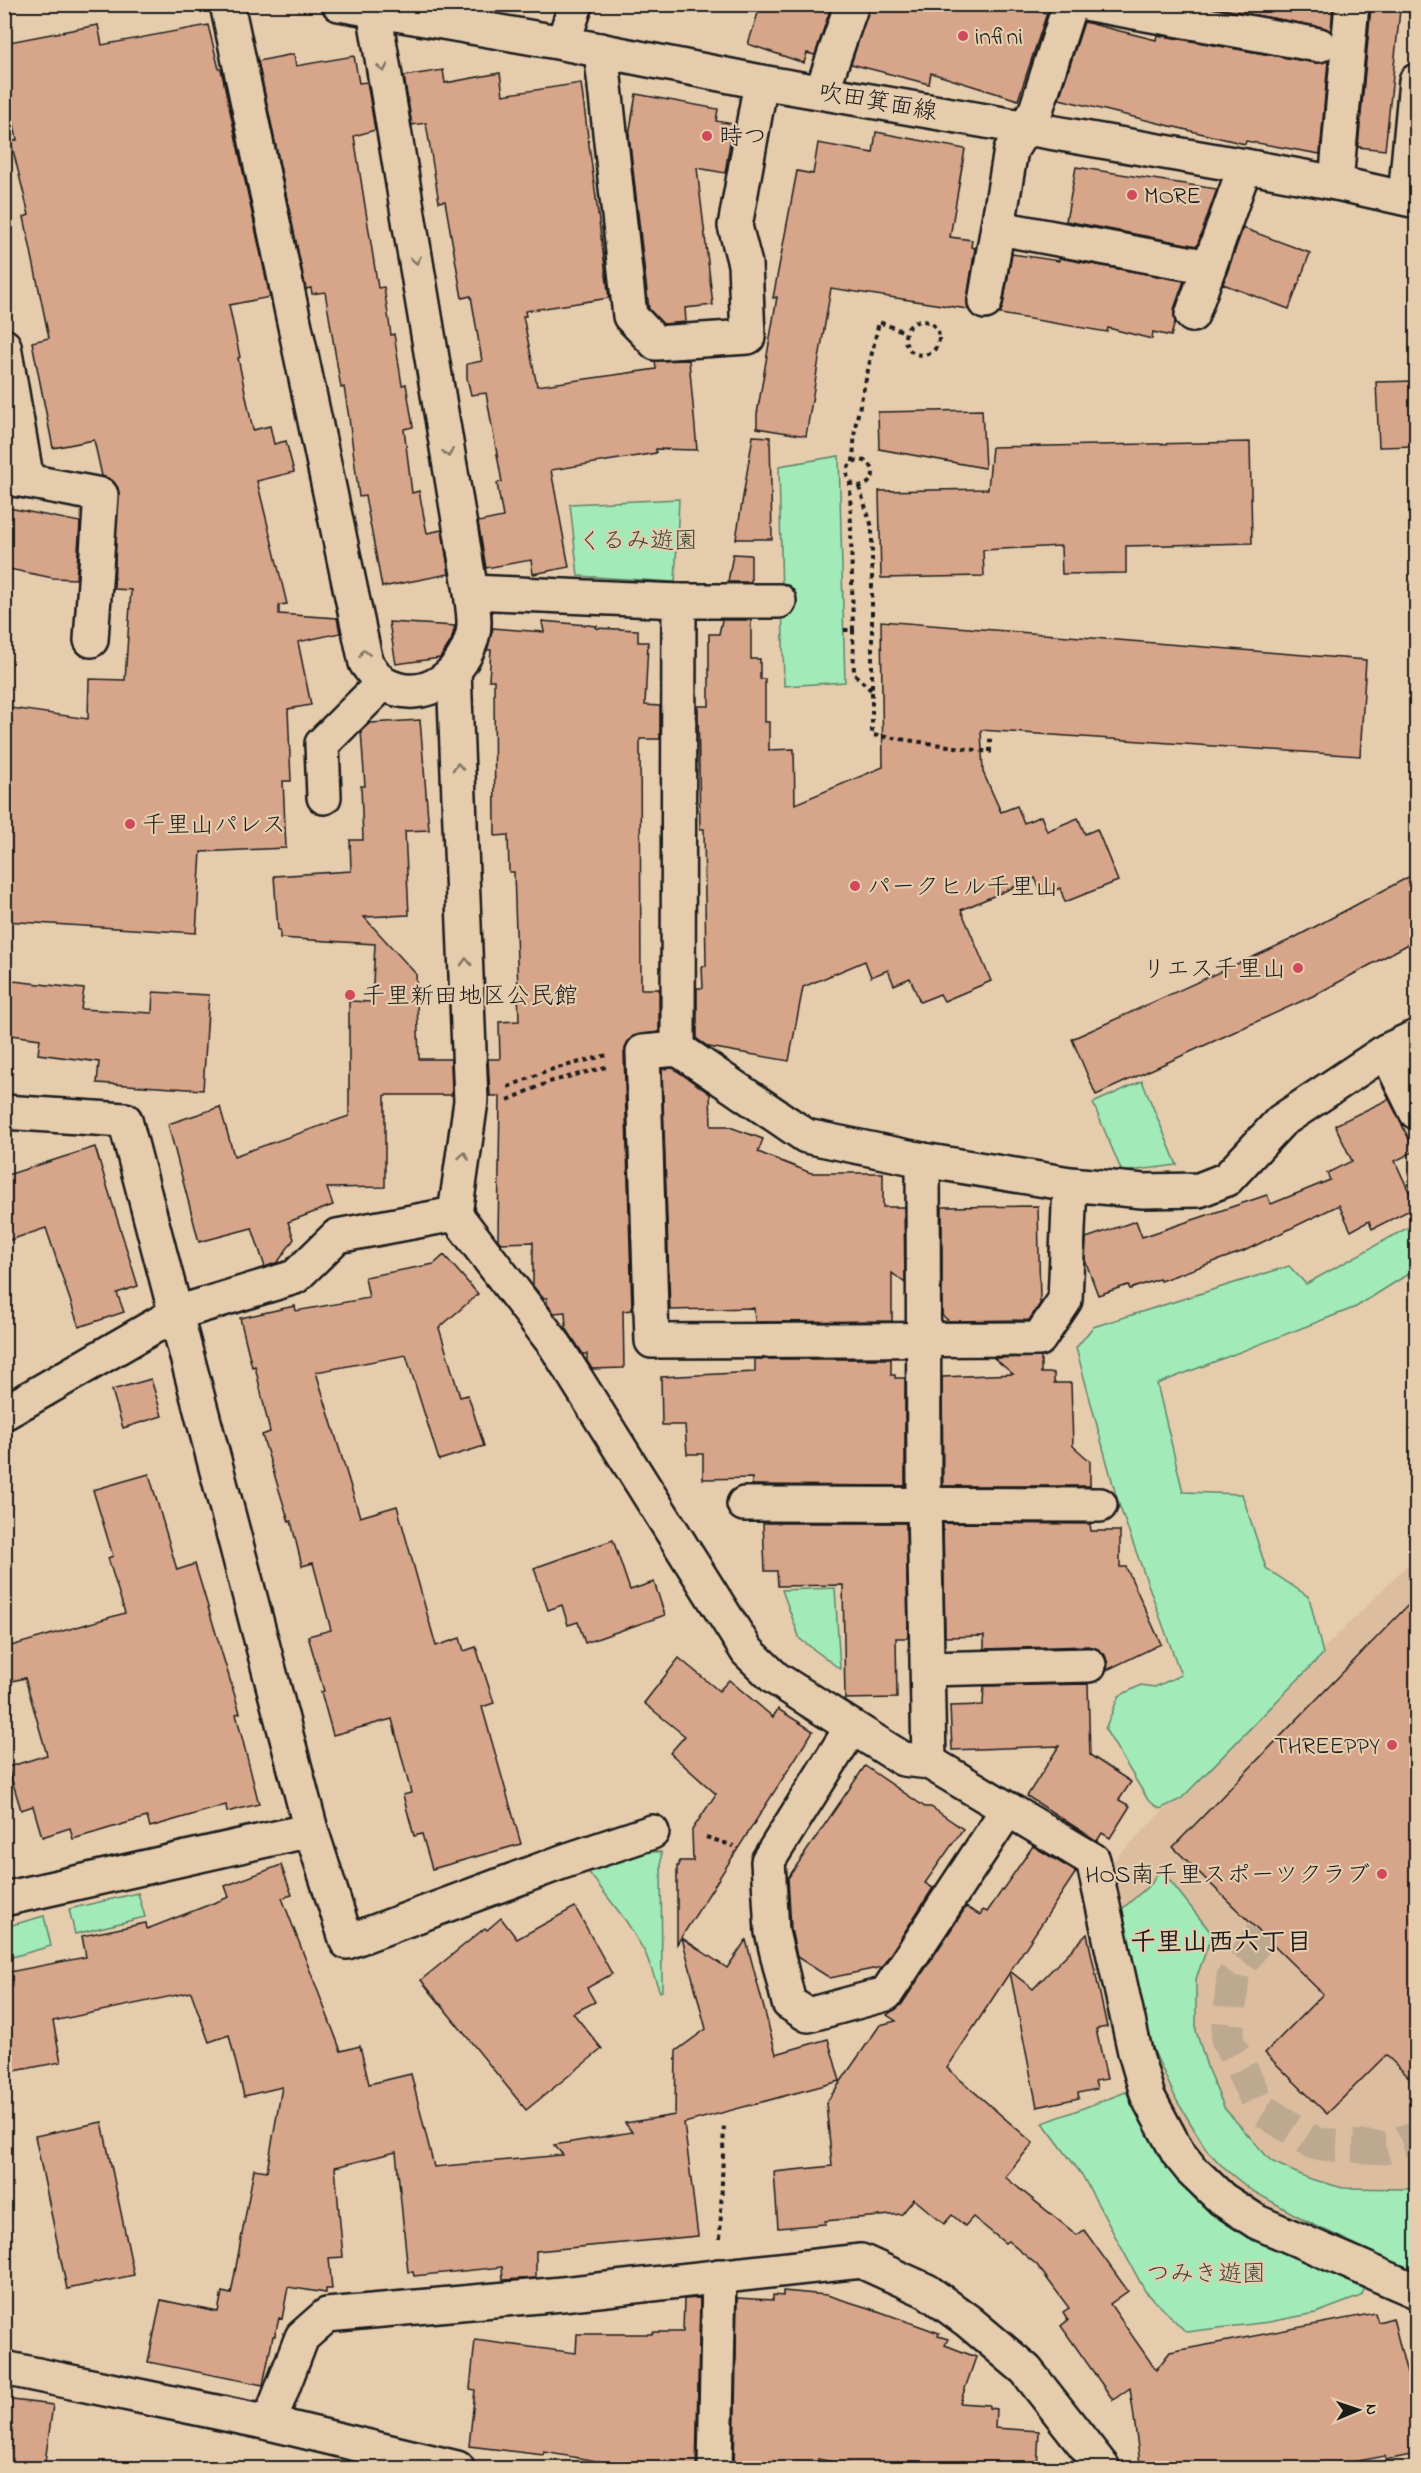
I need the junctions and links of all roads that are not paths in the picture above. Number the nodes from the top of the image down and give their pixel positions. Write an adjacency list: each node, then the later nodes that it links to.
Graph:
1 (227, 4): 30 (street, one-way to 1)
2 (339, 4): 8 (street, 吹田箕面線)
3 (576, 4): 9 (street)
4 (852, 4): 14 (street)
5 (1070, 4): 15 (street)
6 (1090, 4): 10 (street)
7 (1352, 4): 17 (street)
8 (374, 10): 9 (street, 吹田箕面線); 25 (street, one-way to 25)
9 (562, 43): 11 (street, 吹田箕面線)
10 (1319, 45)
11 (601, 50): 13 (street, 吹田箕面線); 13 (street)
12 (1416, 81): 18 (street)
13 (761, 82): 14 (street, 吹田箕面線)
14 (822, 91): 15 (street, 吹田箕面線)
15 (1025, 128): 16 (street, 吹田箕面線); 19 (street)
16 (1245, 166): 17 (street, 吹田箕面線); 20 (street)
17 (1336, 183): 18 (street, 吹田箕面線)
18 (1411, 200)
19 (999, 228): 20 (street); 21 (street)
20 (1209, 267): 22 (street)
21 (985, 302)
22 (1192, 315)
23 (4, 346): 24 (street)
24 (16, 479): 28 (street)
25 (471, 592): 26 (street); 29 (street)
26 (679, 601): 27 (street); 33 (street)
27 (779, 601)
28 (91, 640)
29 (454, 672): 30 (street); 39 (street, one-way to 29)
30 (382, 684): 31 (street)
31 (324, 797)
32 (1416, 1037): 34 (street)
33 (678, 1049): 37 (street); 41 (street)
34 (1386, 1051): 36 (street); 38 (street)
35 (4, 1112): 40 (street)
36 (1416, 1112)
37 (923, 1160): 38 (street); 41 (street)
38 (1070, 1184): 41 (street)
39 (455, 1214): 40 (street); 48 (street)
40 (177, 1313): 42 (street); 51 (street)
41 (925, 1340): 43 (street)
42 (4, 1413)
43 (924, 1503): 44 (street); 45 (street); 47 (street)
44 (744, 1504)
45 (1100, 1504)
46 (1089, 1665): 47 (street)
47 (928, 1669): 49 (street)
48 (852, 1728): 49 (street); 50 (street)
49 (929, 1762): 50 (street)
50 (1008, 1809): 55 (street)
51 (311, 1830): 52 (street); 53 (street)
52 (652, 1832)
53 (4, 1899)
54 (719, 2276): 57 (street); 59 (street); 60 (street)
55 (1416, 2291)
56 (4, 2368): 57 (street)
57 (269, 2423): 58 (street)
58 (457, 2469)
59 (715, 2469)
60 (1103, 2469)

